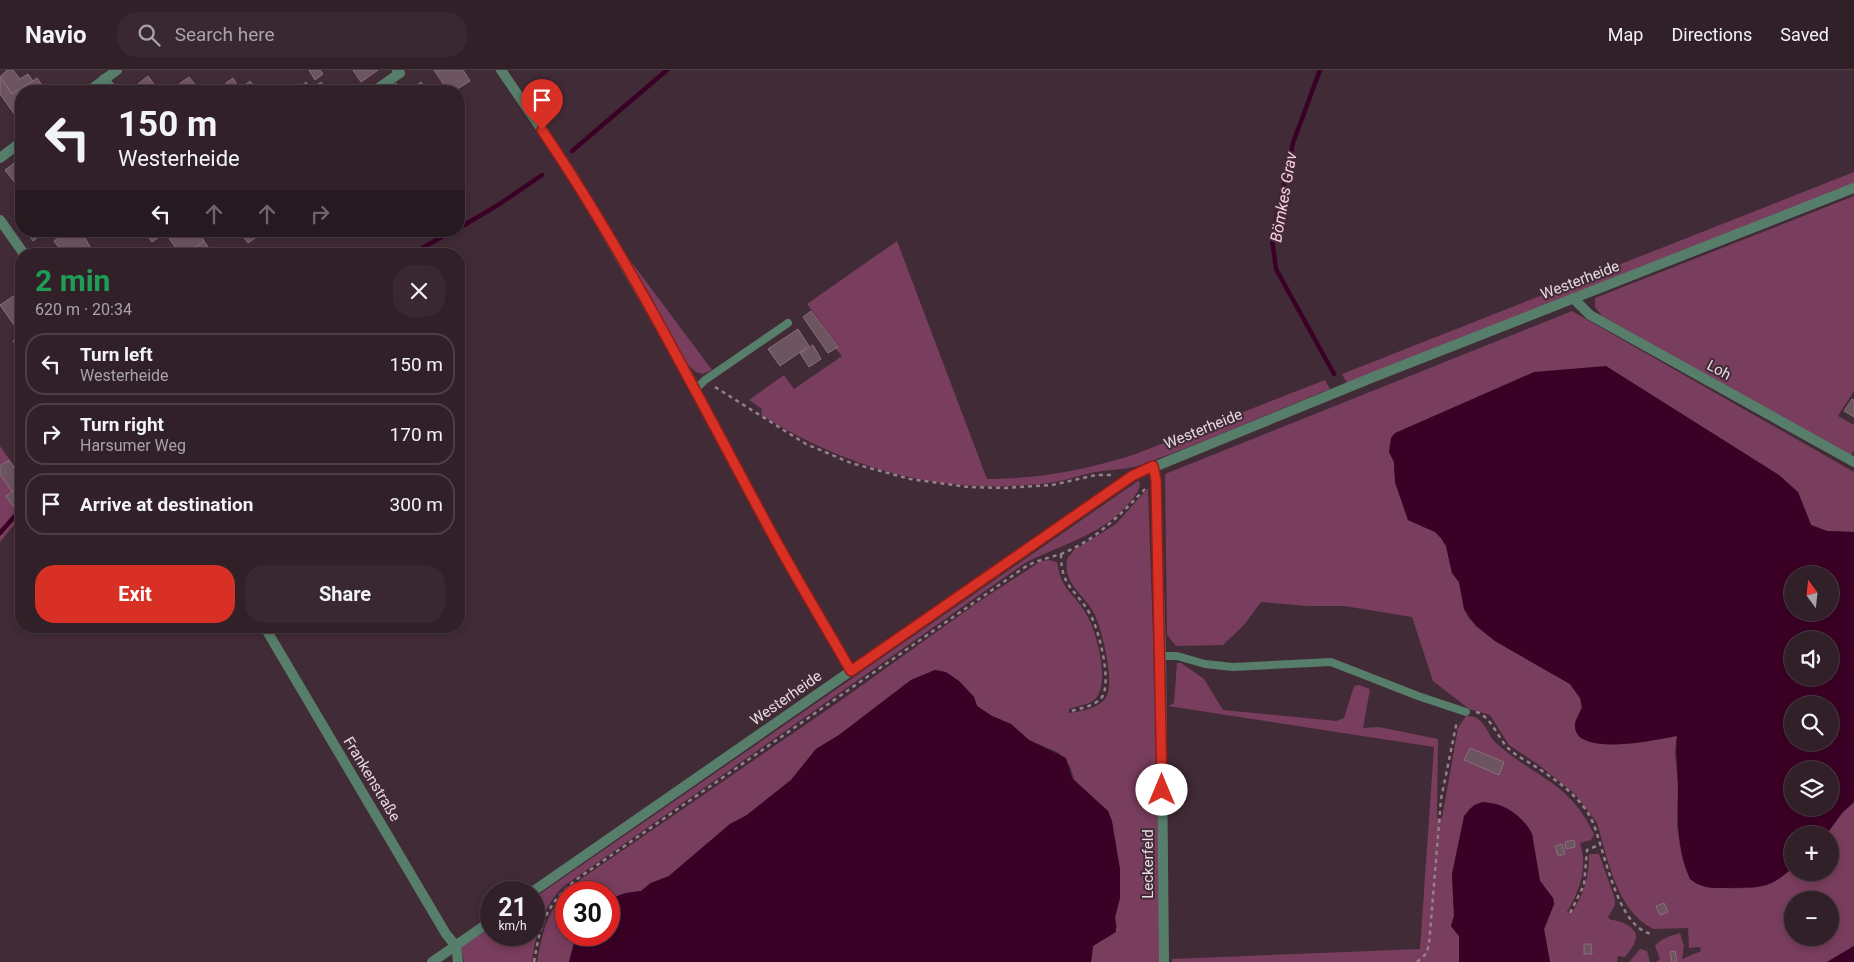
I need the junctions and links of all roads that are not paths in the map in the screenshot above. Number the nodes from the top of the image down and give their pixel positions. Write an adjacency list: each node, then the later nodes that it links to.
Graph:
1 (117, 70): 4 (street)
2 (397, 70): 7 (street)
3 (501, 70): 15 (street)
4 (104, 80): 5 (street); 6 (street)
5 (97, 85)
6 (108, 85)
7 (383, 85)
8 (15, 147): 9 (street)
9 (0, 158)
10 (1854, 188): 13 (street, Westerheide)
11 (0, 220): 12 (street)
12 (20, 248)
13 (1573, 298): 16 (street, Loh); 17 (street, Westerheide)
14 (788, 323): 15 (lane)
15 (696, 389): 20 (street)
16 (1854, 462)
17 (1153, 466): 19 (street, Leckerfeld); 20 (street, Westerheide)
18 (268, 633): 24 (street, Frankenstraße)
19 (1161, 656): 21 (lane); 27 (street, Leckerfeld)
20 (851, 671): 22 (street, Westerheide)
21 (1466, 712)
22 (545, 883)
23 (480, 929): 24 (street)
24 (456, 946): 25 (street); 26 (street)
25 (432, 962)
26 (458, 962)
27 (1164, 962)

